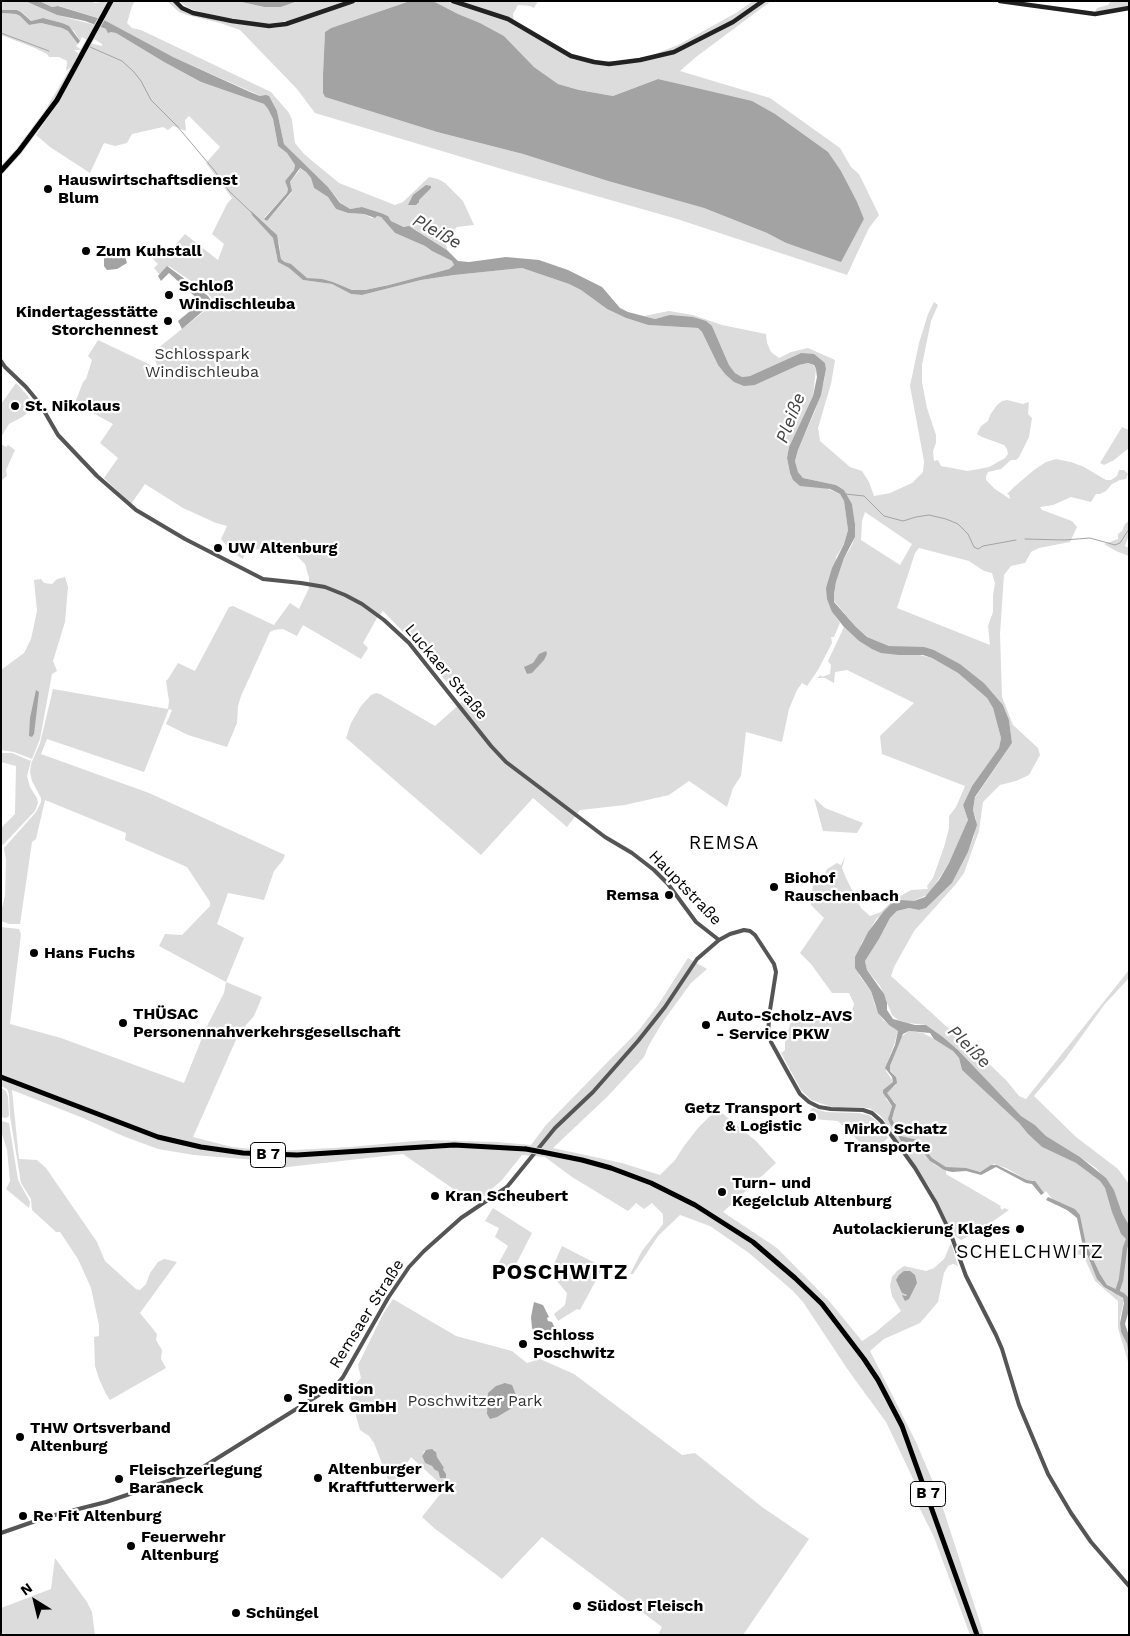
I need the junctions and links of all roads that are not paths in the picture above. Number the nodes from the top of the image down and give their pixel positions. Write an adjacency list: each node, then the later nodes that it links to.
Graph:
1 (111, 1): 8 (main road)
2 (175, 1): 3 (main road)
3 (353, 1)
4 (453, 1): 5 (main road)
5 (763, 1)
6 (1000, 1): 7 (main road)
7 (1129, 8)
8 (1, 171)
9 (1, 361): 10 (street, Luckaer Straße)
10 (577, 815): 11 (street, Hauptstraße)
11 (719, 940): 13 (street, Remsaer Straße); 14 (street, Hauptstraße)
12 (1, 1077): 15 (main road, B 7, bridge)
13 (1, 1533)
14 (1129, 1586)
15 (977, 1635)

